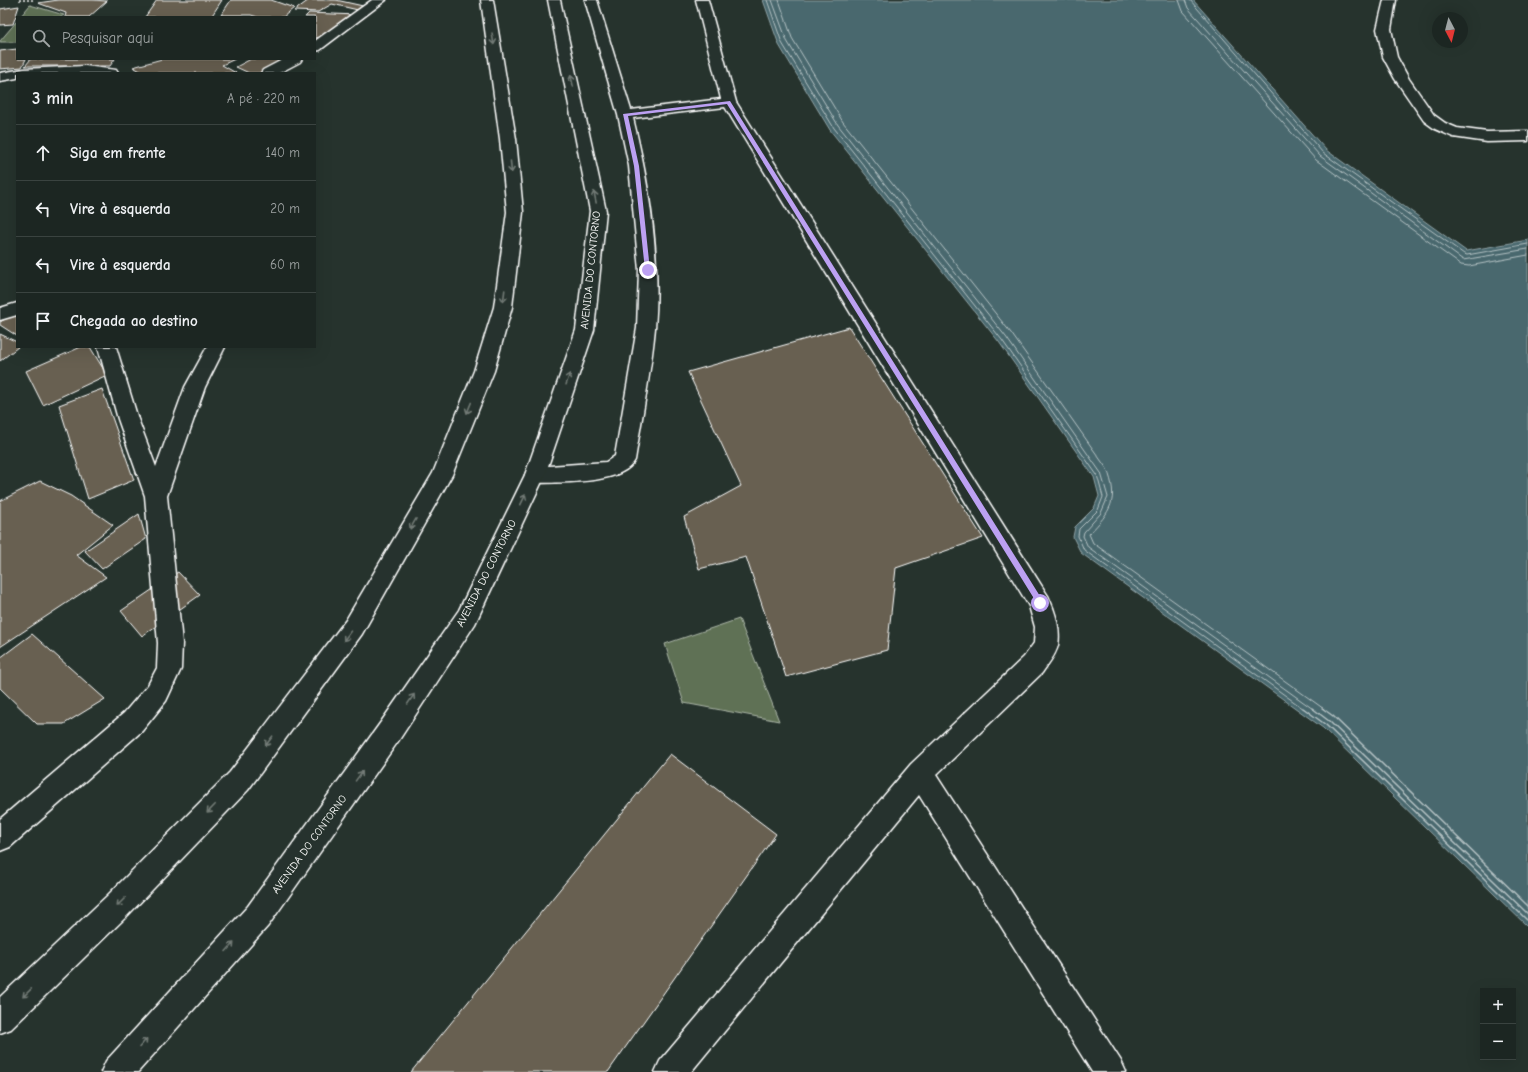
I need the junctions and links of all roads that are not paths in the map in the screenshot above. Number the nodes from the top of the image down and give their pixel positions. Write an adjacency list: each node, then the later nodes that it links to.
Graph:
1 (380, 0): 7 (main road)
2 (487, 0): 25 (main road, one-way to 25)
3 (554, 0): 21 (main road, AVENIDA DO CONTORNO, one-way to 3)
4 (591, 0): 15 (main road)
5 (702, 0): 14 (main road)
6 (1390, 0): 16 (main road)
7 (316, 46)
8 (293, 60): 11 (main road)
9 (44, 72): 10 (main road)
10 (102, 72)
11 (270, 72)
12 (16, 74): 13 (main road)
13 (0, 77)
14 (729, 102): 15 (main road); 23 (main road)
15 (626, 114): 21 (main road)
16 (1528, 136)
17 (16, 310): 18 (main road)
18 (0, 314)
19 (107, 348): 22 (main road)
20 (215, 348): 22 (main road)
21 (535, 475): 26 (main road, AVENIDA DO CONTORNO, one-way to 21)
22 (156, 496): 24 (main road)
23 (920, 774): 27 (main road); 28 (main road)
24 (0, 837)
25 (0, 1018)
26 (117, 1072)
27 (671, 1072)
28 (1110, 1072)

